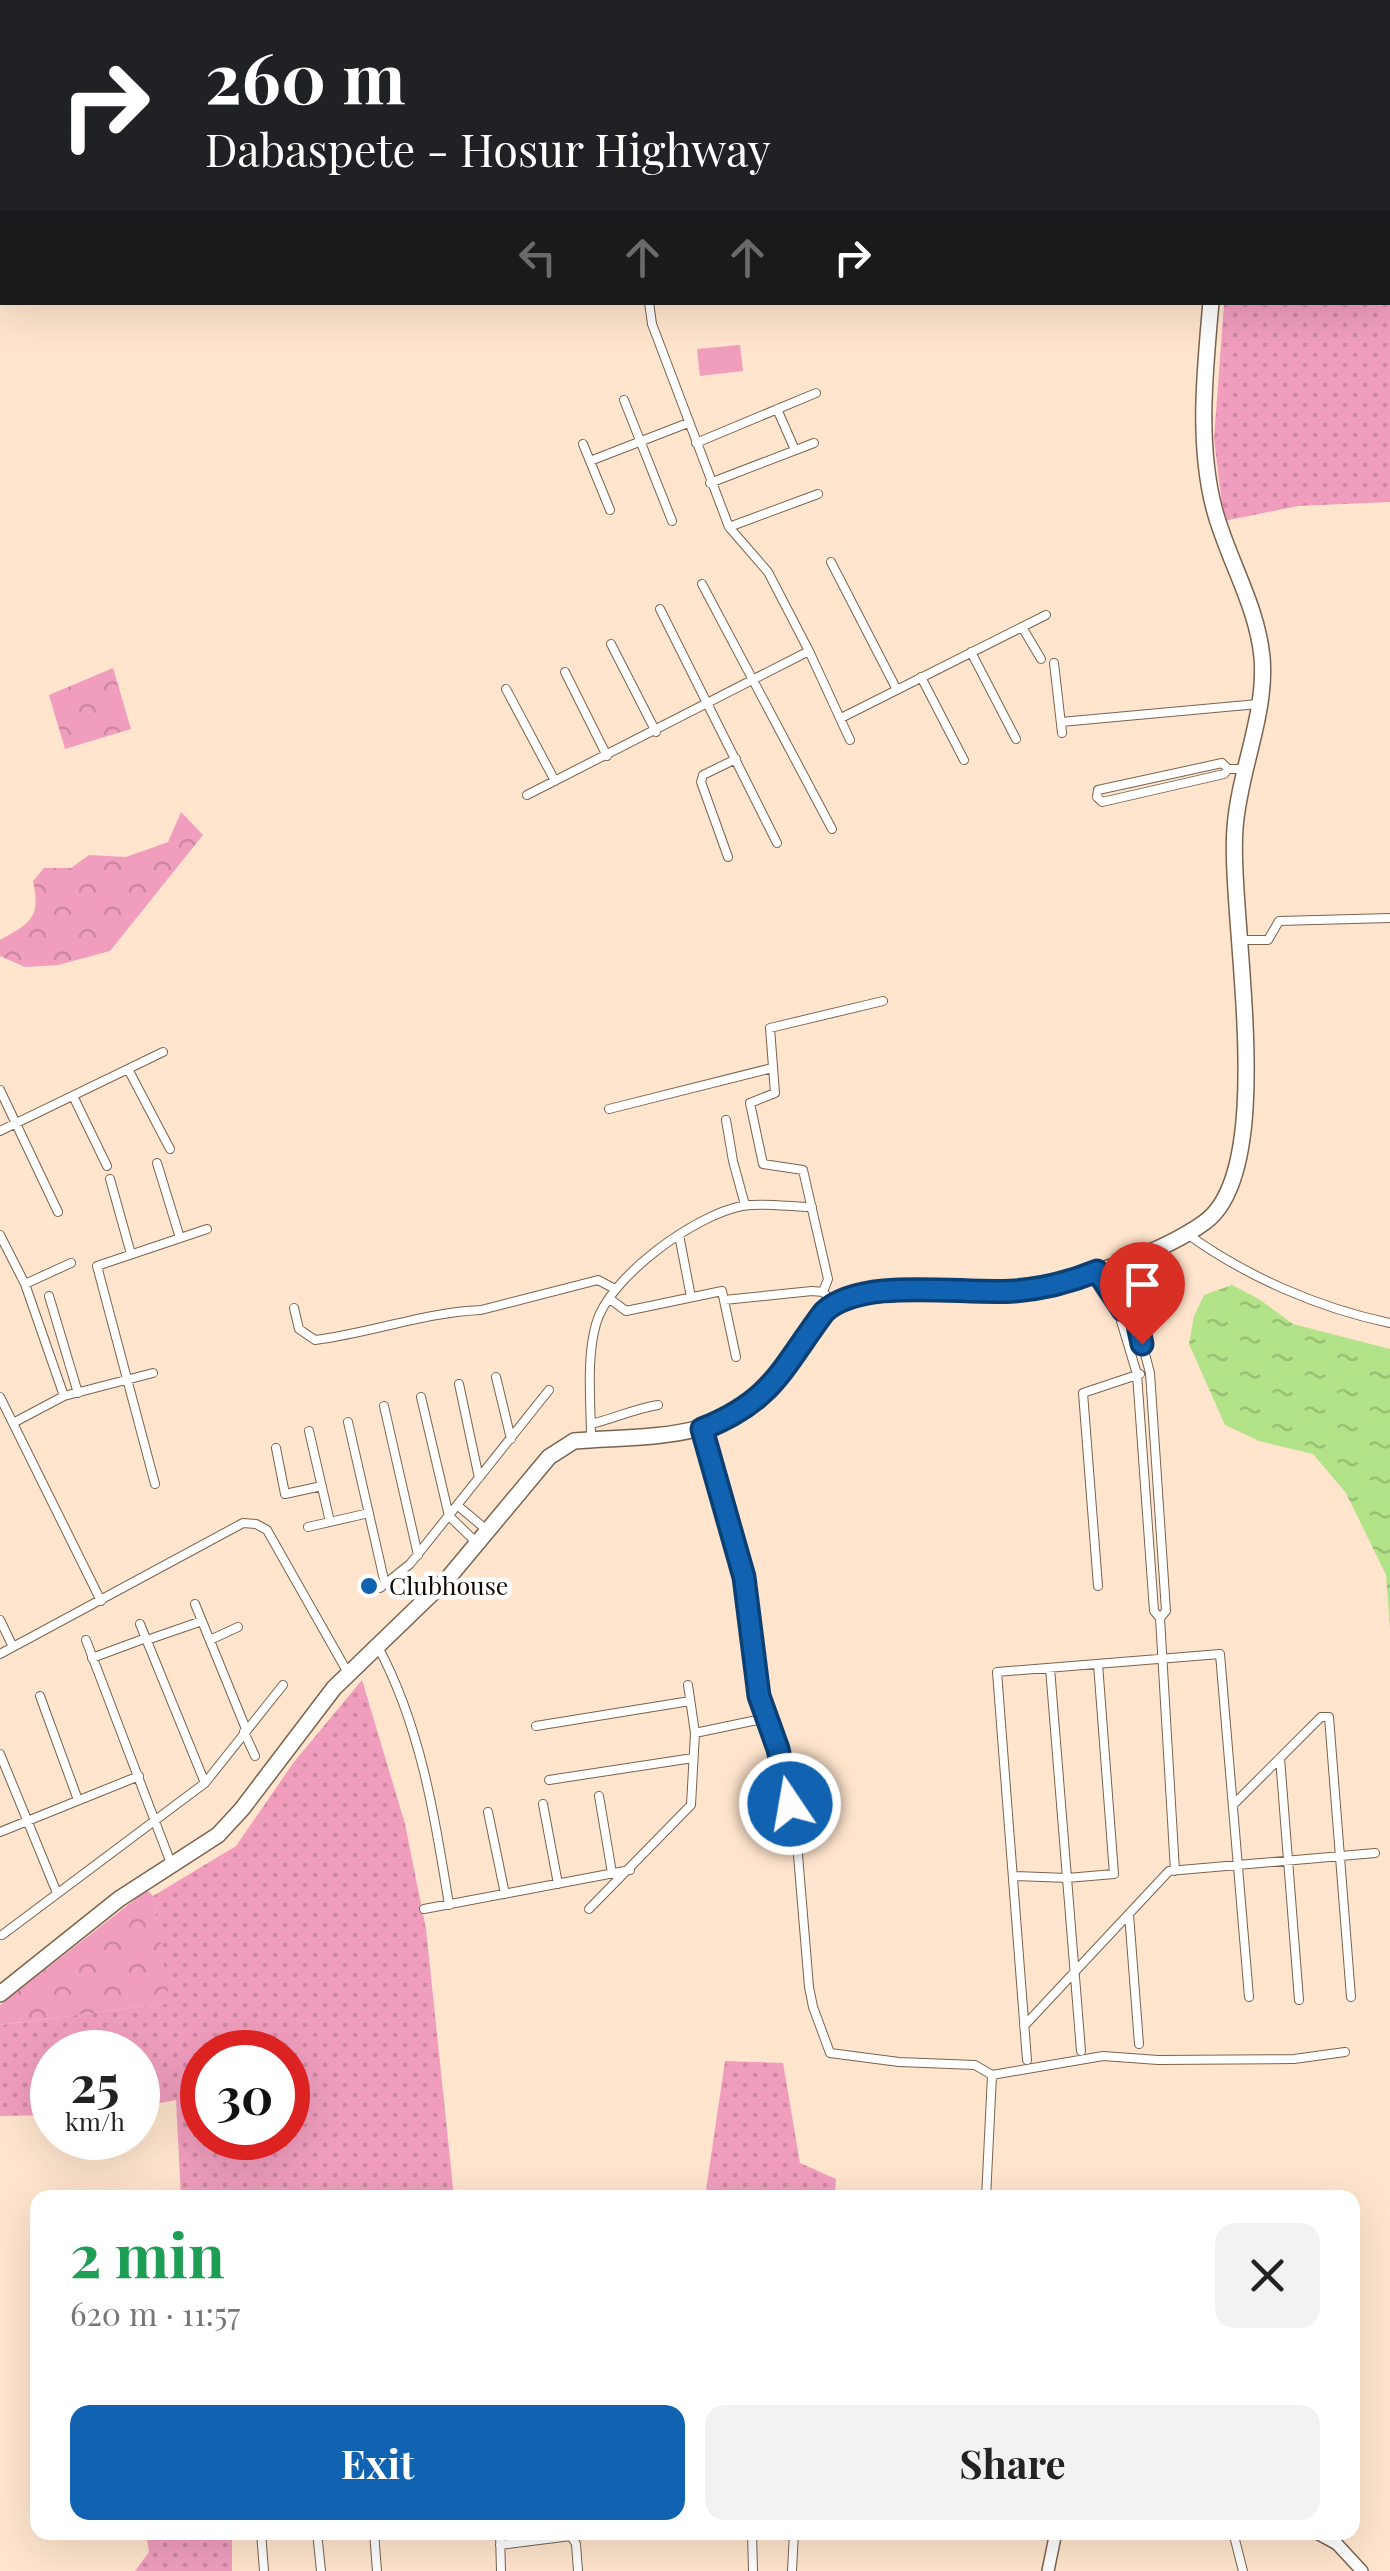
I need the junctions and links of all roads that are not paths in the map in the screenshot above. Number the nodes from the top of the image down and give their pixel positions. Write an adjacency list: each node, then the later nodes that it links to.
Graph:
1 (650, 305): 6 (street)
2 (1211, 305): 34 (highway)
3 (816, 393): 5 (street)
4 (624, 400): 7 (street)
5 (778, 409): 8 (street); 11 (street)
6 (688, 423): 7 (street); 8 (street)
7 (641, 441): 12 (street); 16 (street)
8 (696, 443): 13 (street)
9 (814, 443): 11 (street)
10 (583, 444): 12 (street)
11 (795, 450): 13 (street)
12 (590, 461): 15 (street)
13 (710, 483): 17 (street)
14 (818, 494): 17 (street)
15 (610, 510)
16 (672, 521)
17 (730, 527): 24 (street)
18 (832, 562): 32 (street)
19 (702, 584): 30 (street)
20 (660, 608): 33 (street)
21 (1046, 615): 22 (street)
22 (1022, 627): 25 (street); 26 (street)
23 (611, 644): 37 (street)
24 (810, 651): 30 (street); 35 (street)
25 (971, 652): 29 (street); 39 (street)
26 (1041, 660)
27 (1054, 663): 36 (street)
28 (564, 672): 41 (street)
29 (922, 677): 32 (street); 43 (street)
30 (755, 680): 33 (street); 47 (street)
31 (506, 689): 45 (street)
32 (897, 690): 35 (street)
33 (709, 704): 37 (street); 42 (street)
34 (1258, 704): 36 (street); 44 (highway)
35 (841, 718): 40 (street)
36 (1061, 722): 38 (street)
37 (656, 732): 41 (street)
38 (1062, 733)
39 (1016, 739)
40 (850, 740)
41 (607, 756): 45 (street)
42 (736, 759): 48 (street); 49 (street)
43 (964, 760)
44 (1235, 769): 44 (street); 51 (highway)
45 (555, 781): 46 (street)
46 (527, 795)
47 (832, 829)
48 (778, 843)
49 (728, 857)
50 (1390, 918): 51 (street)
51 (1240, 940): 70 (highway)
52 (882, 1001): 55 (street)
53 (164, 1052): 54 (street)
54 (128, 1068): 57 (street); 62 (street)
55 (772, 1068): 58 (street); 67 (street)
56 (0, 1090): 60 (street)
57 (73, 1096): 60 (street); 64 (street)
58 (609, 1108)
59 (726, 1120): 66 (street)
60 (17, 1123): 61 (street); 68 (street)
61 (0, 1131)
62 (170, 1149)
63 (158, 1163): 73 (street)
64 (107, 1166)
65 (110, 1179): 74 (street)
66 (745, 1205): 67 (street); 72 (street)
67 (812, 1207): 81 (street)
68 (58, 1212)
69 (207, 1229): 73 (street)
70 (1186, 1234): 76 (highway); 86 (street)
71 (0, 1235): 77 (street)
72 (679, 1235): 78 (street); 80 (street)
73 (180, 1238): 74 (street)
74 (132, 1254): 92 (street)
75 (71, 1263): 77 (street)
76 (1097, 1271): 81 (highway); 85 (street)
77 (25, 1284): 96 (street)
78 (615, 1289): 82 (street); 84 (street)
79 (49, 1296): 95 (street)
80 (691, 1296): 82 (street); 83 (street)
81 (828, 1297): 83 (street); 103 (highway)
82 (610, 1299): 105 (street)
83 (724, 1300): 87 (street)
84 (294, 1308)
85 (1123, 1310): 88 (street); 90 (street)
86 (1390, 1323)
87 (736, 1357)
88 (1150, 1373): 90 (street); 121 (street)
89 (153, 1374): 92 (street)
90 (1137, 1374): 118 (street); 121 (street)
91 (496, 1377): 106 (street)
92 (126, 1380): 95 (street); 109 (street)
93 (460, 1384): 108 (street)
94 (550, 1390): 106 (street)
95 (78, 1392): 96 (street)
96 (64, 1396): 101 (street)
97 (421, 1397): 113 (street)
98 (0, 1398): 101 (street)
99 (658, 1405): 105 (street)
100 (384, 1406): 117 (street)
101 (13, 1422): 119 (street)
102 (348, 1422): 112 (street)
103 (702, 1429): 105 (highway); 188 (street)
104 (309, 1430): 110 (street)
105 (591, 1432): 116 (highway)
106 (510, 1439): 108 (street)
107 (276, 1448): 110 (street)
108 (480, 1478): 111 (street)
109 (155, 1484)
110 (322, 1486): 114 (street)
111 (457, 1506): 113 (street); 116 (street)
112 (369, 1513): 114 (street); 117 (street)
113 (448, 1516): 116 (street); 117 (street)
114 (330, 1522): 115 (street)
115 (308, 1527)
116 (483, 1538): 129 (highway)
117 (418, 1554)
118 (1098, 1586)
119 (101, 1601): 130 (street); 136 (street)
120 (195, 1604): 123 (street)
121 (1160, 1618): 133 (street)
122 (0, 1620): 130 (street)
123 (202, 1621): 126 (street); 128 (street)
124 (140, 1624): 126 (street)
125 (238, 1627): 128 (street)
126 (146, 1639): 132 (street); 151 (street)
127 (86, 1640): 132 (street)
128 (210, 1640): 143 (street)
129 (376, 1645): 136 (highway); 173 (street)
130 (13, 1648): 131 (street)
131 (0, 1654)
132 (92, 1658): 149 (street)
133 (1162, 1658): 134 (street); 155 (street); 166 (street)
134 (1098, 1664): 135 (street); 169 (street)
135 (1050, 1668): 168 (street); 169 (street)
136 (348, 1673): 164 (highway)
137 (283, 1685): 143 (street)
138 (688, 1685): 140 (street)
139 (40, 1696): 153 (street)
140 (690, 1701): 142 (street); 144 (street)
141 (757, 1720): 144 (street)
142 (536, 1726)
143 (245, 1730): 146 (street); 151 (street)
144 (695, 1732): 147 (street)
145 (0, 1754): 157 (street)
146 (255, 1756)
147 (693, 1758): 150 (street); 165 (street)
148 (1280, 1758): 155 (street); 161 (street); 162 (street)
149 (138, 1776): 153 (street); 158 (street)
150 (549, 1780)
151 (205, 1783): 158 (street)
152 (599, 1796): 167 (street)
153 (78, 1800): 157 (street)
154 (543, 1804): 170 (street)
155 (1233, 1806): 163 (street)
156 (488, 1812): 172 (street)
157 (26, 1820): 159 (street); 171 (street)
158 (154, 1822): 164 (street); 171 (street)
159 (0, 1832)
160 (1375, 1853): 161 (street)
161 (1341, 1856): 162 (street); 181 (street)
162 (1289, 1860): 163 (street); 182 (street)
163 (1238, 1865): 166 (street); 180 (street)
164 (172, 1866): 179 (highway)
165 (630, 1870): 167 (street); 174 (street)
166 (1175, 1871): 176 (street)
167 (612, 1874): 170 (street)
168 (1013, 1876): 169 (street); 183 (street)
169 (1067, 1878): 178 (street)
170 (558, 1884): 172 (street)
171 (58, 1894): 177 (street)
172 (505, 1894): 173 (street)
173 (449, 1905): 175 (street)
174 (589, 1909)
175 (424, 1910)
176 (1129, 1914): 178 (street); 184 (street)
177 (2, 1934)
178 (1074, 1972): 183 (street); 185 (street)
179 (0, 1994)
180 (1250, 1997)
181 (1351, 1997)
182 (1299, 2000)
183 (1024, 2026): 187 (street)
184 (1139, 2044)
185 (1080, 2050)
186 (1345, 2052): 188 (street)
187 (1027, 2060)
188 (992, 2075): 189 (street)
189 (986, 2190)
190 (262, 2540): 202 (street)
191 (319, 2540): 203 (street)
192 (374, 2540): 204 (street)
193 (500, 2540): 201 (street)
194 (539, 2540): 201 (street)
195 (573, 2540): 206 (street)
196 (752, 2540): 207 (street)
197 (794, 2540): 208 (street)
198 (1054, 2540): 209 (street)
199 (1234, 2540): 210 (street)
200 (1330, 2540): 211 (street)
201 (500, 2545): 205 (street)
202 (264, 2571)
203 (321, 2571)
204 (376, 2571)
205 (501, 2571)
206 (578, 2571)
207 (753, 2571)
208 (792, 2571)
209 (1048, 2571)
210 (1243, 2571)
211 (1362, 2571)

